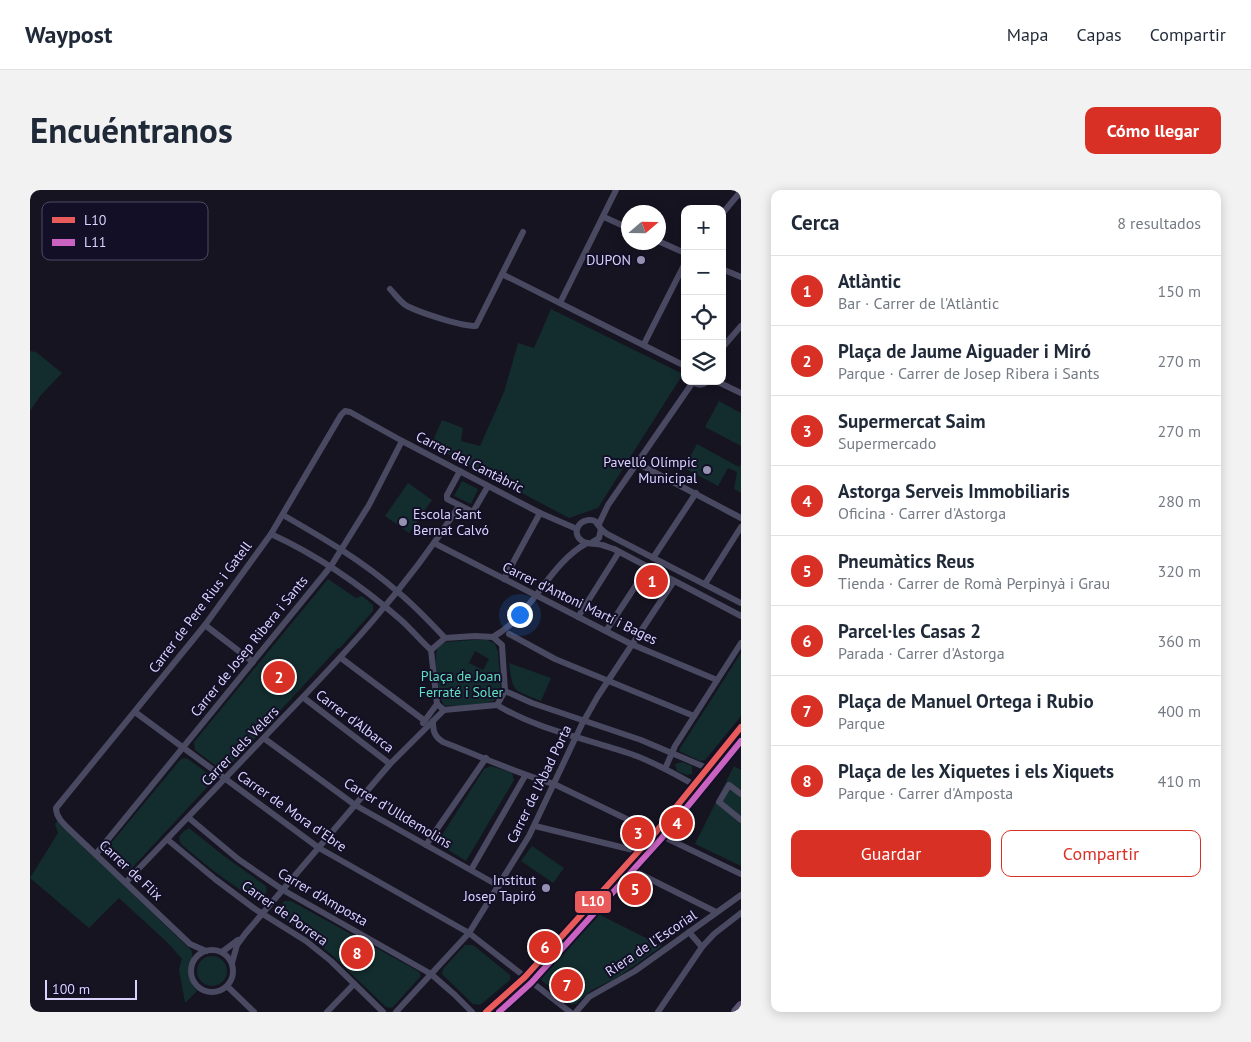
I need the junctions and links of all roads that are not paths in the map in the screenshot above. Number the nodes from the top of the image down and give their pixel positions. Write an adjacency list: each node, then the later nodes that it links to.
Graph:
1 (616, 190): 4 (street)
2 (741, 190): 3 (street)
3 (726, 209)
4 (604, 217): 5 (street); 14 (street)
5 (621, 225)
6 (523, 232): 11 (street)
7 (666, 245): 8 (street)
8 (681, 251)
9 (681, 271): 17 (street)
10 (726, 271): 12 (street)
11 (502, 274): 13 (street); 14 (street)
12 (741, 277)
13 (390, 289)
14 (560, 303): 17 (street)
15 (741, 326): 16 (street)
16 (726, 343)
17 (644, 344): 18 (street)
18 (681, 364)
19 (691, 385): 24 (street)
20 (724, 385): 21 (street)
21 (741, 393)
22 (353, 414): 23 (street, Carrer del Cantàbric); 31 (street, Carrer de Pere Rius i Gatell)
23 (402, 441): 25 (street, Carrer del Cantàbric); 40 (street, Carrer de Josep Ribera i Sants)
24 (637, 463): 27 (street); 28 (street)
25 (460, 471): 26 (street, Carrer del Cantàbric); 29 (street)
26 (488, 486): 29 (street); 30 (street, Carrer del Cantàbric)
27 (696, 493): 32 (street); 43 (street)
28 (608, 505): 33 (street); 34 (street)
29 (459, 506): 38 (street, Carrer dels Velers)
30 (540, 513): 36 (street, Carrer del Cantàbric); 46 (street)
31 (283, 515): 37 (street, Carrer de Pere Rius i Gatell); 40 (street)
32 (741, 518)
33 (592, 520): 34 (street); 36 (street)
34 (600, 526): 39 (street); 43 (street)
35 (741, 527): 48 (street)
36 (577, 532): 39 (street); 42 (street)
37 (271, 534): 44 (street); 55 (street, Carrer de Pere Rius i Gatell)
38 (434, 543): 46 (street, Carrer d'Antoni Martí i Bages); 49 (street, Carrer dels Velers)
39 (589, 543): 41 (street); 42 (street)
40 (342, 549): 44 (street, Carrer de Josep Ribera i Sants); 49 (street)
41 (619, 552): 45 (street); 54 (street)
42 (571, 554): 50 (street)
43 (653, 558): 48 (street)
44 (330, 567): 52 (street); 66 (street, Carrer de Josep Ribera i Sants)
45 (648, 567): 47 (street); 57 (street)
46 (504, 579): 50 (street, Carrer d'Antoni Martí i Bages)
47 (674, 581): 53 (street); 62 (street, Carrer de l'Abad Porta)
48 (705, 584): 51 (street)
49 (398, 592): 52 (street, Carrer dels Velers); 60 (street)
50 (535, 596): 54 (street, Carrer d'Antoni Martí i Bages); 56 (street)
51 (741, 603)
52 (386, 608): 64 (street); 65 (street, Carrer dels Velers)
53 (741, 616)
54 (578, 617): 57 (street, Carrer d'Antoni Martí i Bages)
55 (205, 625): 66 (street); 74 (street, Carrer de Pere Rius i Gatell)
56 (511, 625): 58 (street); 59 (street)
57 (606, 631): 62 (street, Carrer d'Antoni Martí i Bages)
58 (509, 634): 63 (street); 68 (street)
59 (493, 637): 60 (street); 63 (street)
60 (445, 638): 64 (street)
61 (741, 643): 67 (street)
62 (631, 644): 67 (street, Carrer d'Antoni Martí i Bages); 68 (street, Carrer de l'Abad Porta)
63 (502, 645): 69 (street)
64 (431, 650): 71 (street)
65 (341, 658): 70 (street, Carrer dels Velers); 78 (street)
66 (253, 662): 82 (street, Carrer de Josep Ribera i Sants)
67 (717, 680): 75 (street)
68 (608, 681): 75 (street); 77 (street, Carrer de l'Abad Porta)
69 (505, 691): 72 (street); 77 (street)
70 (304, 698): 81 (street, Carrer dels Velers); 86 (street, Carrer d'Albarca)
71 (437, 704): 73 (street); 78 (street)
72 (496, 706): 73 (street); 80 (street)
73 (444, 710): 76 (street)
74 (135, 712): 82 (street, Carrer de Mora d'Ebre); 95 (street, Carrer de Pere Rius i Gatell)
75 (694, 716): 84 (street)
76 (433, 720): 83 (street); 85 (street)
77 (584, 720): 80 (street, Carrer de l'Abad Porta); 84 (street)
78 (425, 721): 83 (street)
79 (741, 727): 87 (street)
80 (576, 737): 88 (street); 91 (street, Carrer de l'Abad Porta)
81 (264, 739): 90 (street, Carrer dels Velers); 94 (street, Carrer d'Ulldemolins)
82 (182, 748): 90 (street, Carrer de Mora d'Ebre); 104 (street, Carrer de Josep Ribera i Sants)
83 (405, 748): 86 (street)
84 (672, 752): 87 (street); 88 (street)
85 (486, 758): 89 (street); 101 (street)
86 (390, 764): 94 (street)
87 (707, 768): 92 (street)
88 (665, 769): 92 (street)
89 (525, 776): 91 (street); 106 (street)
90 (225, 780): 96 (street, Carrer dels Velers); 102 (street, Carrer de Mora d'Ebre)
91 (554, 784): 98 (street, Carrer de l'Abad Porta); 99 (street)
92 (693, 784): 99 (street)
93 (741, 794): 97 (street)
94 (356, 805): 101 (street, Carrer d'Ulldemolins); 102 (street)
95 (56, 814): 104 (street, Carrer de Flix)
96 (189, 818): 100 (street, Carrer dels Velers); 110 (street, Carrer d'Amposta)
97 (741, 820)
98 (535, 826): 103 (street); 109 (street, Carrer de l'Abad Porta)
99 (655, 832): 103 (street); 107 (street)
100 (168, 840): 108 (street, Carrer dels Velers); 113 (street, Carrer de Porrera)
101 (426, 845): 106 (street, Carrer d'Ulldemolins)
102 (319, 848): 110 (street); 116 (street, Carrer de Mora d'Ebre)
103 (637, 852): 105 (street)
104 (96, 854): 108 (street, Carrer de Flix)
105 (624, 866): 112 (street); 125 (street)
106 (471, 870): 109 (street, Carrer d'Ulldemolins)
107 (741, 874)
108 (126, 882): 118 (street, Carrer de Flix)
109 (499, 886): 116 (street, Carrer de l'Abad Porta)
110 (283, 890): 113 (street); 124 (street, Carrer d'Amposta)
111 (741, 894): 112 (street, Riera de l'Escorial)
112 (716, 912): 115 (street, Riera de l'Escorial)
113 (264, 913): 117 (street); 126 (street, Carrer de Porrera)
114 (741, 913): 119 (street)
115 (689, 932): 119 (street); 136 (street, Riera de l'Escorial)
116 (469, 933): 124 (street, Carrer de l'Abad Porta); 125 (street, Carrer de Mora d'Ebre)
117 (245, 934): 121 (street); 123 (street)
118 (190, 944): 120 (street, Carrer de Flix); 122 (street, Carrer de Flix)
119 (702, 947): 137 (street)
120 (206, 950): 121 (street); 122 (street)
121 (222, 952): 123 (street)
122 (196, 957): 127 (street)
123 (232, 964): 127 (street)
124 (431, 974): 132 (street, Carrer de l'Abad Porta); 133 (street, Carrer d'Amposta)
125 (525, 977): 134 (street); 135 (street, Carrer de Mora d'Ebre)
126 (354, 984): 130 (street); 131 (street, Carrer de Porrera)
127 (227, 986): 129 (street)
128 (741, 1006): 138 (main road)
129 (254, 1012)
130 (327, 1012)
131 (383, 1012)
132 (396, 1012)
133 (472, 1012)
134 (486, 1012)
135 (570, 1012)
136 (576, 1012)
137 (658, 1012)
138 (736, 1012)

